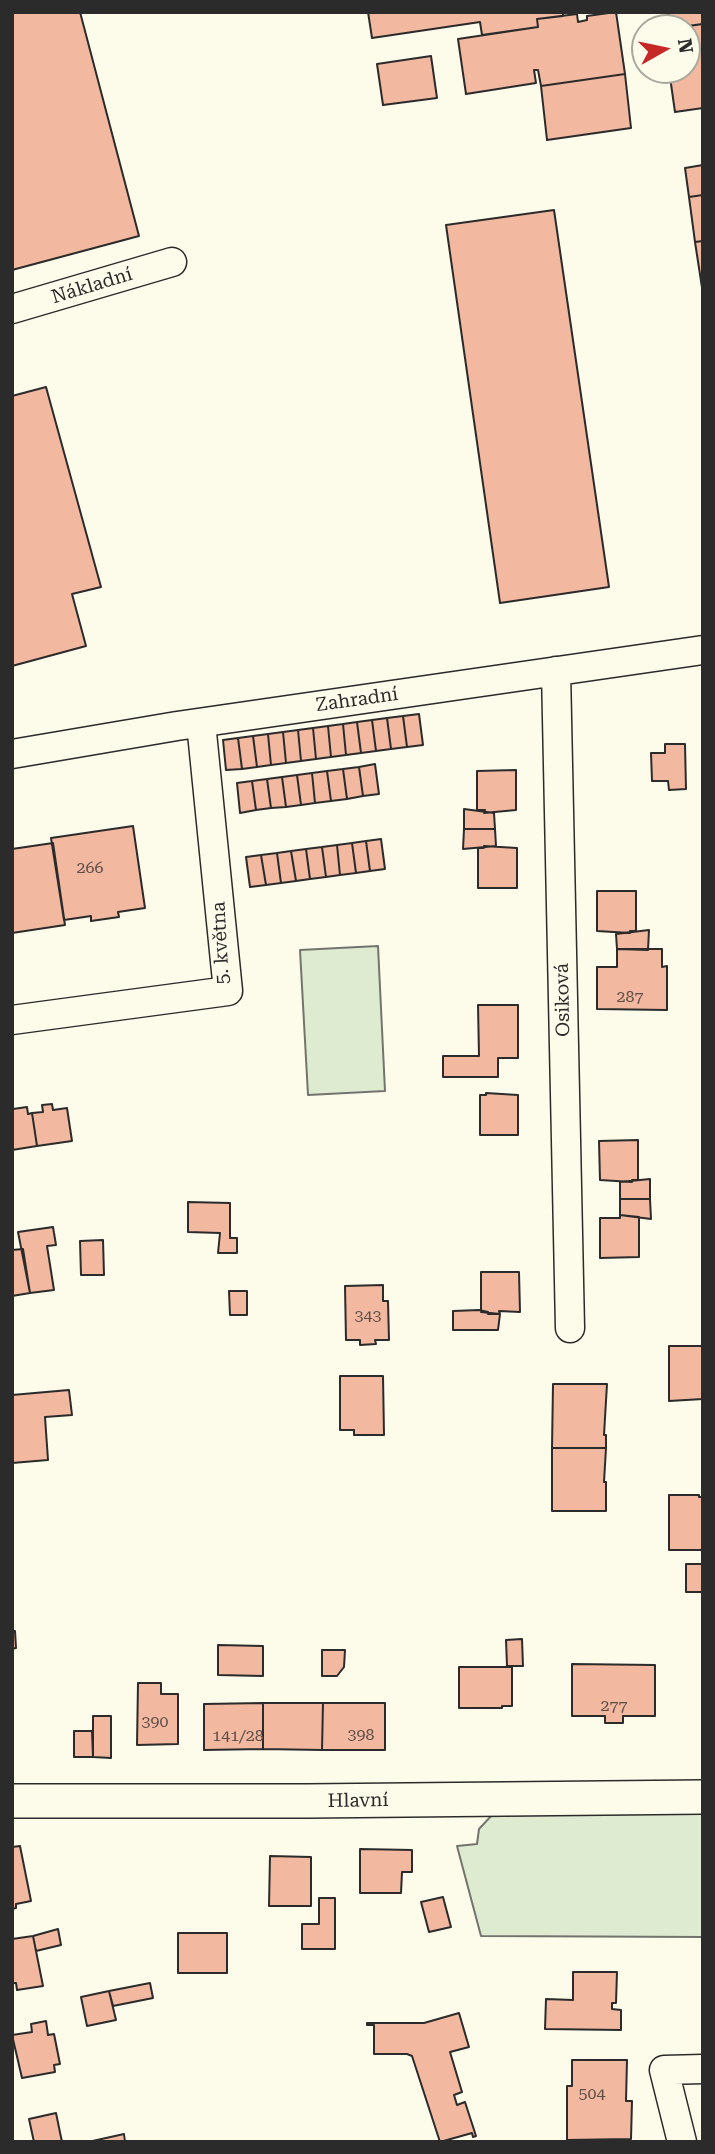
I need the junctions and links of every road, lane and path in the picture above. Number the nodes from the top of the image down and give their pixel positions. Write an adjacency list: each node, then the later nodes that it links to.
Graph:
1 (172, 262): 2 (street, Nákladní)
2 (12, 309)
3 (703, 650): 4 (street, Zahradní)
4 (556, 671): 5 (street, Zahradní); 8 (street, Osiková)
5 (201, 723): 6 (street, Zahradní); 7 (street, 5. května)
6 (12, 754)
7 (12, 1020)
8 (570, 1328)
9 (703, 1797): 10 (street, Hlavní)
10 (12, 1801)
11 (703, 2069): 12 (street)
12 (682, 2142)

